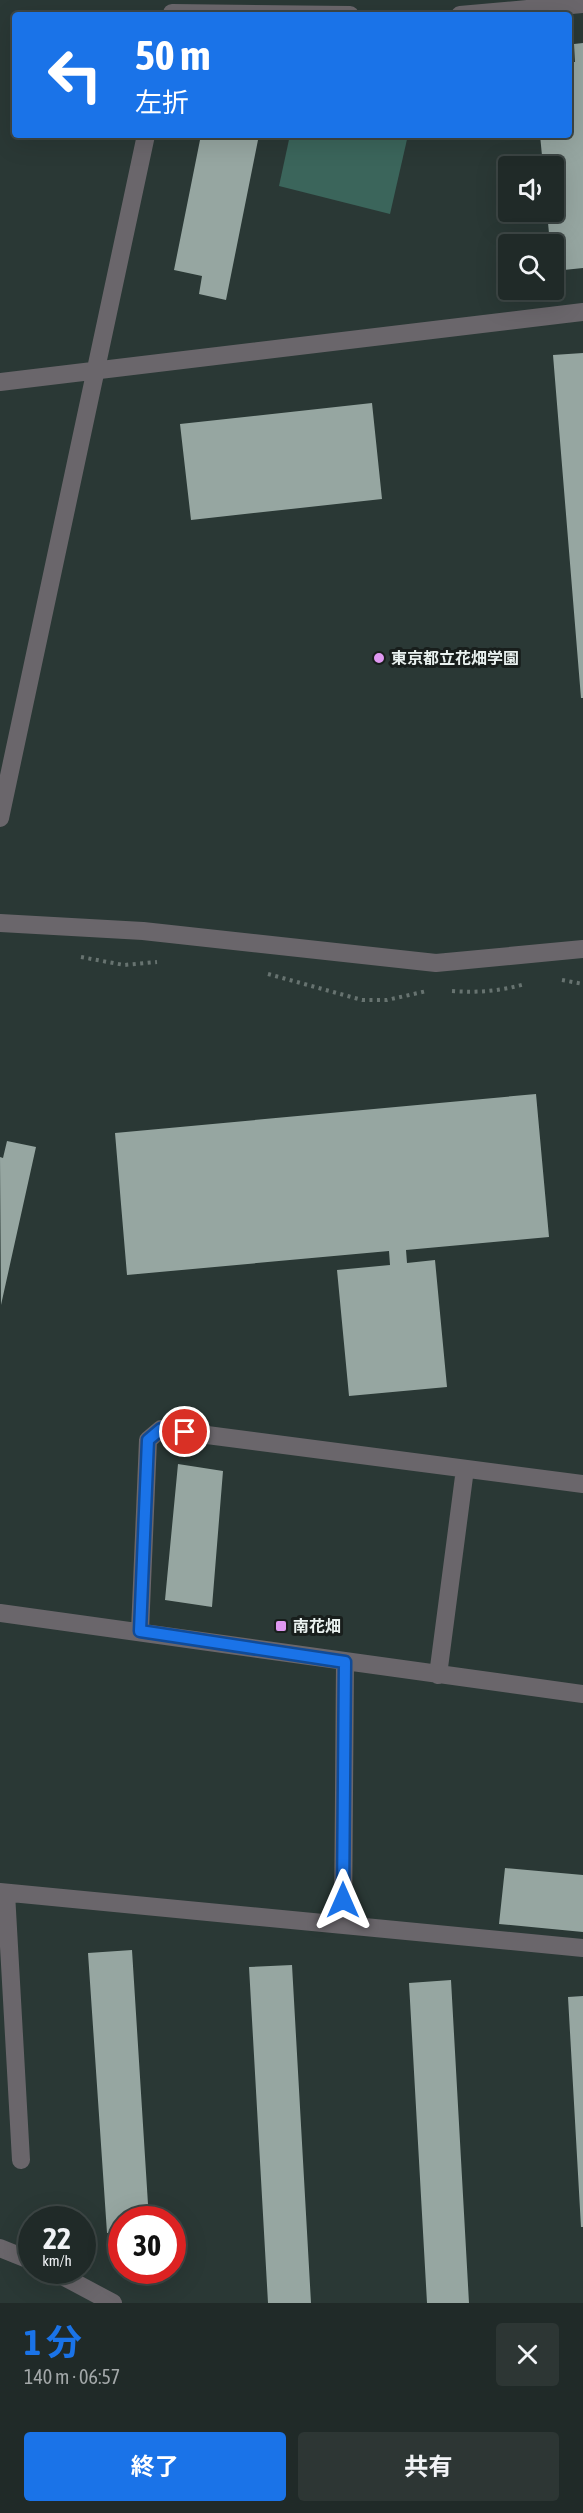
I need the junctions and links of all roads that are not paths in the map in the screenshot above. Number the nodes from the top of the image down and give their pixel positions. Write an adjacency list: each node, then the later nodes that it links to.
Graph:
1 (583, 4): 2 (street)
2 (494, 7): 5 (street)
3 (173, 9): 4 (street)
4 (253, 12)
5 (473, 12)
6 (145, 138): 8 (street)
7 (583, 312): 8 (street)
8 (96, 370): 9 (street); 10 (street)
9 (0, 381)
10 (0, 818)
11 (0, 923): 12 (street)
12 (583, 949)
13 (465, 1469): 14 (street); 16 (street); 18 (street)
14 (583, 1484)
15 (0, 1613): 16 (street)
16 (140, 1631): 17 (street)
17 (345, 1662): 18 (street); 21 (street)
18 (438, 1676): 19 (street)
19 (583, 1694)
20 (3, 1893): 21 (street); 23 (street)
21 (343, 1924): 22 (street)
22 (583, 1948)
23 (21, 2160)
24 (0, 2248): 25 (street)
25 (18, 2255)
26 (77, 2284): 27 (street)
27 (112, 2303)

